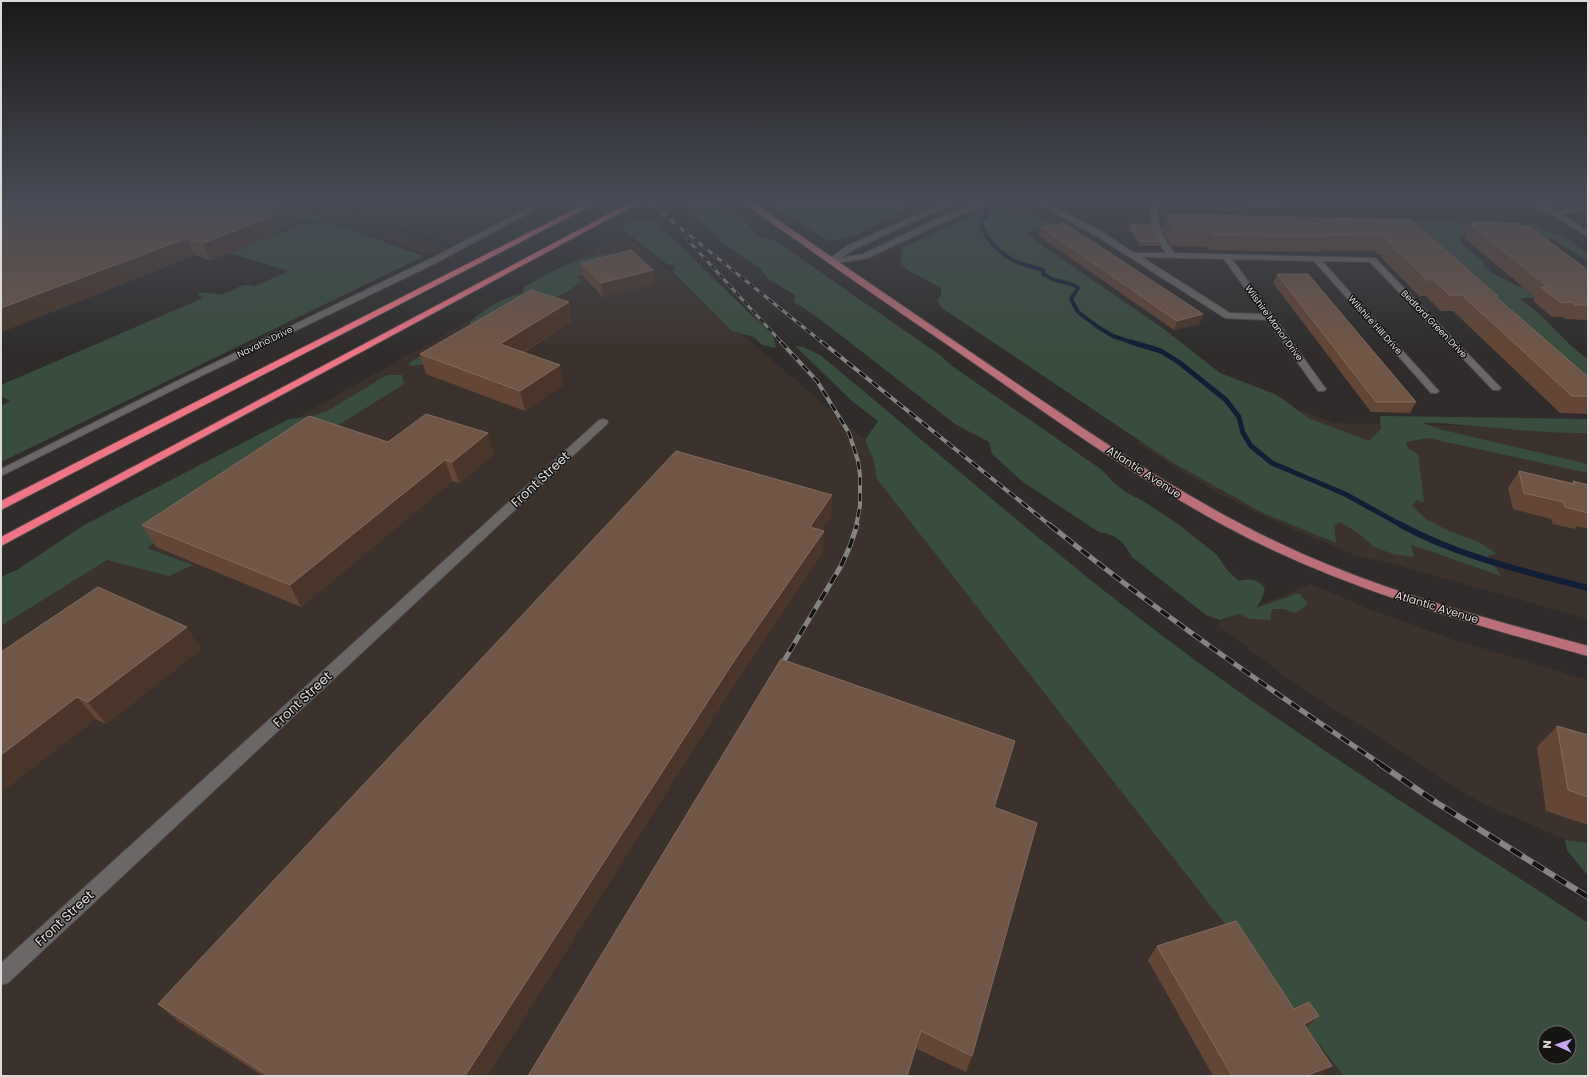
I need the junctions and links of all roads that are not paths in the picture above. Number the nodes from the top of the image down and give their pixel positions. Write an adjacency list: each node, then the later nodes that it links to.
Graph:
1 (452, 251): 19 (street, Navaho Drive)
2 (499, 251): 20 (highway)
3 (545, 251): 21 (highway)
4 (817, 251): 13 (main road, Atlantic Avenue)
5 (845, 251): 13 (street)
6 (874, 251): 13 (street)
7 (1129, 251): 9 (street)
8 (1168, 251): 10 (street)
9 (1135, 255): 10 (street); 14 (street)
10 (1172, 256): 11 (street)
11 (1226, 257): 12 (street); 14 (street, Wilshire Manor Drive)
12 (1316, 259): 15 (street, Bedford Green Drive); 17 (street, Wilshire Hill Drive)
13 (832, 262): 22 (main road, Atlantic Avenue)
14 (1269, 317): 16 (street, Wilshire Manor Drive)
15 (1496, 388)
16 (1322, 389)
17 (1434, 391)
18 (603, 422): 23 (street, Front Street)
19 (1, 473)
20 (1, 506)
21 (1, 542)
22 (1588, 651)
23 (1, 976)

